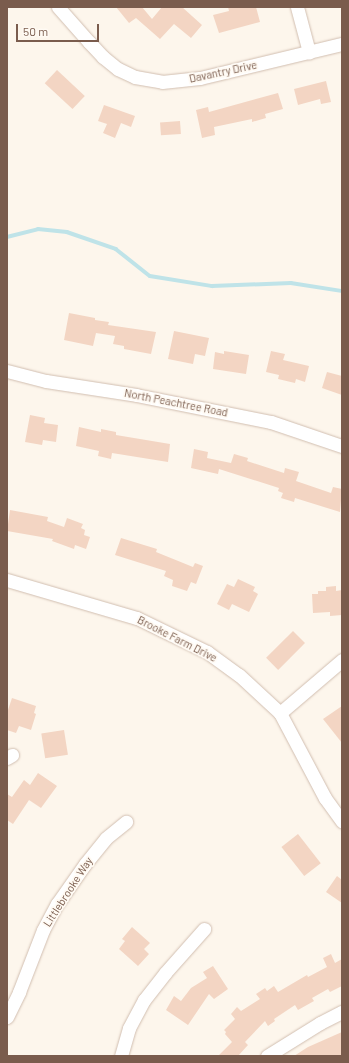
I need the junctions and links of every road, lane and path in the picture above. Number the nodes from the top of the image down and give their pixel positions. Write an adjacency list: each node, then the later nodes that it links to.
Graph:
1 (58, 7): 4 (street, Davantry Drive)
2 (297, 7): 4 (street)
3 (342, 44): 4 (street, Davantry Drive)
4 (309, 52)
5 (7, 371): 6 (street, North Peachtree Road)
6 (342, 446)
7 (7, 580): 9 (street, Brooke Farm Drive)
8 (342, 660): 9 (street)
9 (280, 712): 10 (street, Brooke Farm Drive)
10 (342, 821)
11 (126, 822): 14 (street, Littlebrooke Way)
12 (204, 929): 15 (street)
13 (342, 1012): 16 (street)
14 (7, 1016)
15 (121, 1056)
16 (267, 1056)

